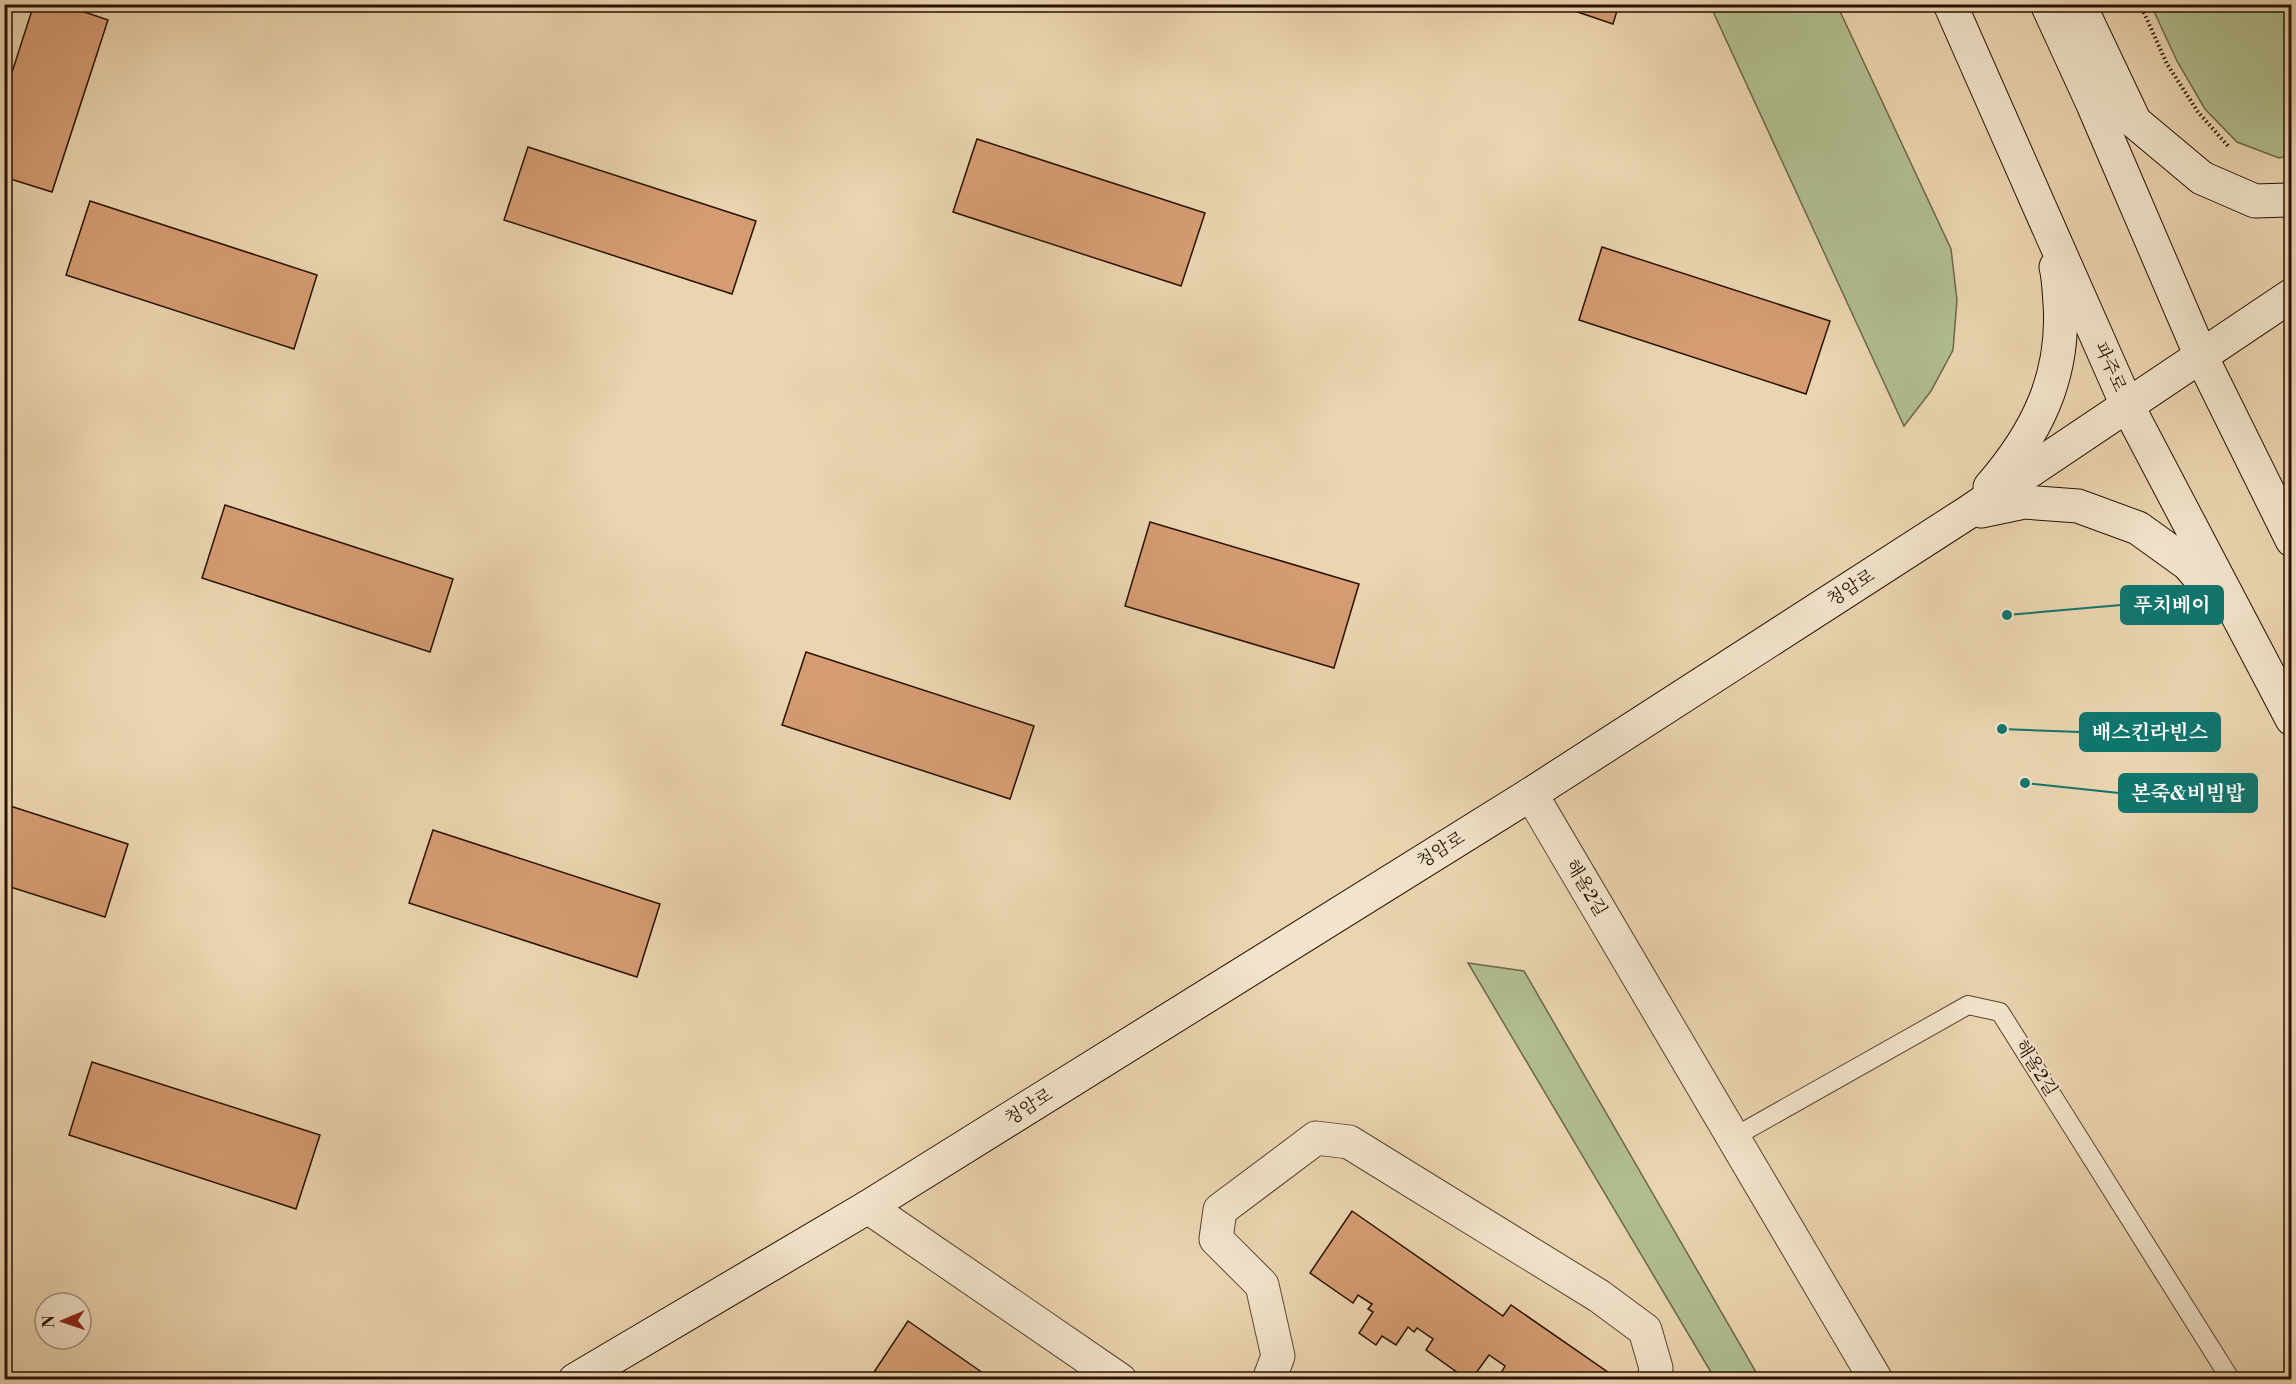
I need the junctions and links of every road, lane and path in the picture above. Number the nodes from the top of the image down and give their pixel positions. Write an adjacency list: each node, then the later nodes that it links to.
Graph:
1 (1950, 4): 7 (street, 파주로)
2 (2047, 4): 9 (street)
3 (2079, 4): 6 (street)
4 (2140, 4): 5 (path)
5 (2230, 148)
6 (2292, 200)
7 (2038, 203): 10 (street, 파주로); 11 (street)
8 (2292, 295): 9 (street, 청암로)
9 (2201, 356): 10 (street, 청암로); 12 (street)
10 (2127, 405): 11 (street, 청암로); 13 (street, 파주로)
11 (1967, 513): 13 (street); 15 (street, 청암로)
12 (2292, 540)
13 (2246, 631): 14 (street, 파주로)
14 (2292, 719)
15 (1531, 794): 16 (street, 해올2길); 17 (street, 청암로)
16 (1734, 1137): 22 (street, 해올2길); 23 (lane, 해올2길)
17 (868, 1207): 19 (street, 청암로); 20 (street)
18 (1272, 1378): 21 (street)
19 (575, 1380)
20 (1120, 1380)
21 (1653, 1380)
22 (1876, 1380)
23 (2231, 1380)

